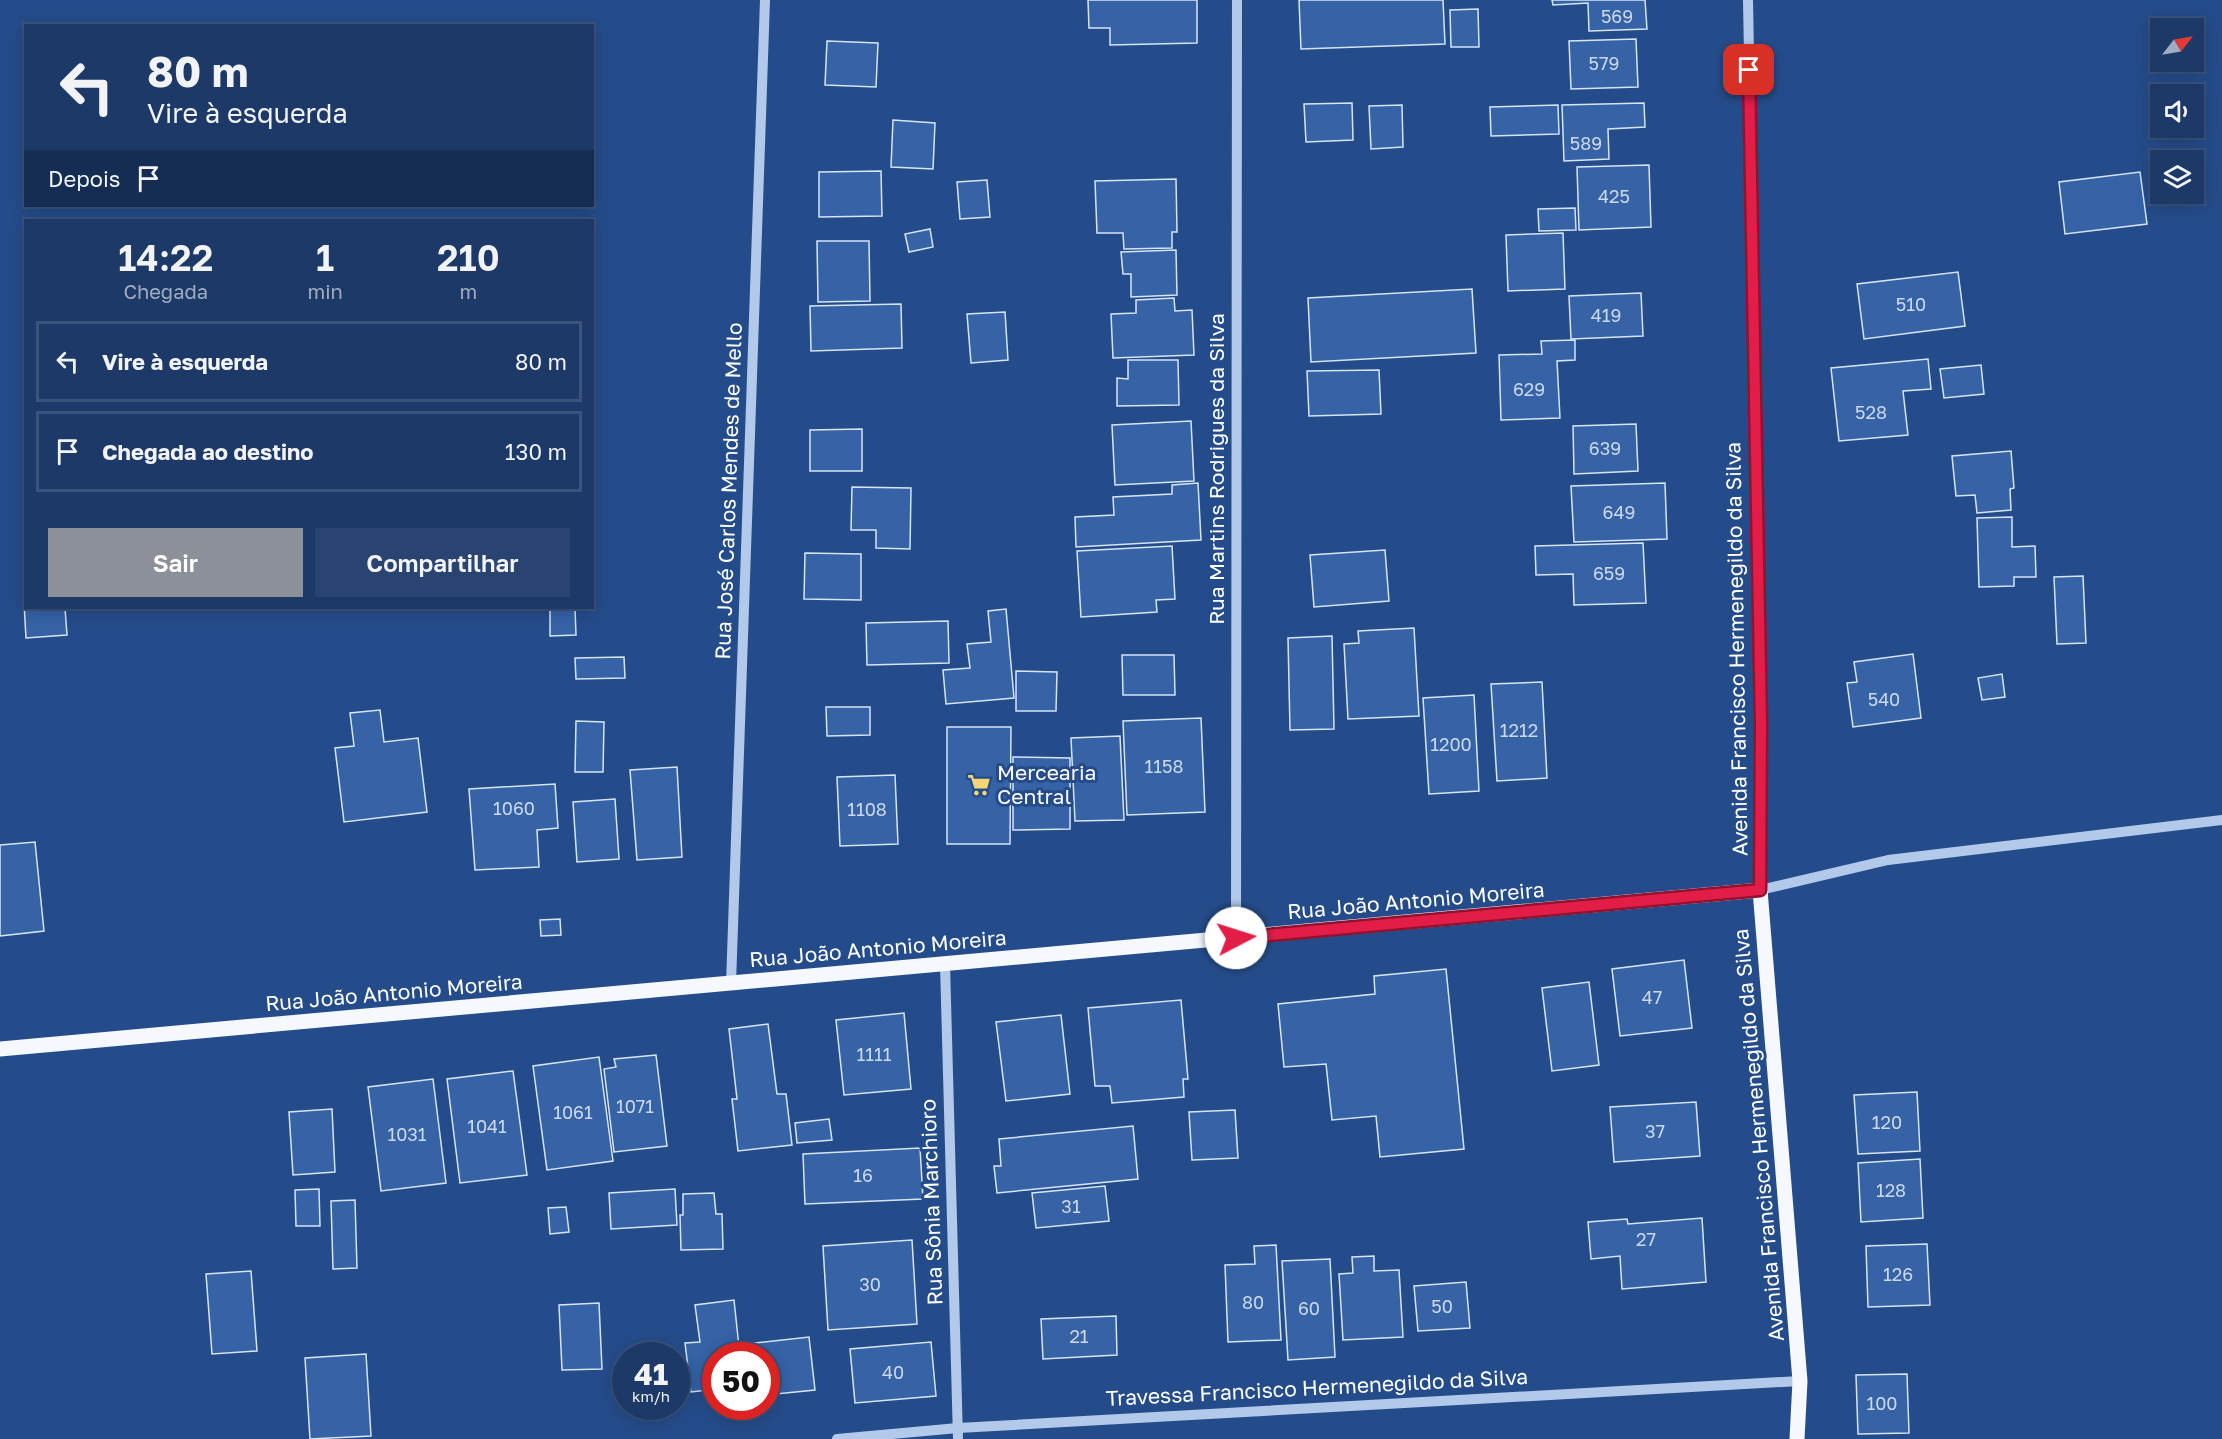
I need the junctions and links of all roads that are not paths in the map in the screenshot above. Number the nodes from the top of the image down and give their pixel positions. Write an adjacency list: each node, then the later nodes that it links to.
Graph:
1 (765, 0): 8 (street, Rua José Carlos Mendes de Mello)
2 (1237, 0): 6 (street, Rua Martins Rodrigues da Silva)
3 (1748, 0): 5 (street, Avenida Francisco Hermenegildo da Silva)
4 (2222, 820): 5 (street)
5 (1760, 890): 6 (main road, Rua João Antonio Moreira); 10 (main road, Avenida Francisco Hermenegildo da Silva)
6 (1236, 938): 7 (main road, Rua João Antonio Moreira)
7 (945, 964): 8 (main road, Rua João Antonio Moreira); 11 (street, Rua Sônia Marchioro)
8 (731, 984): 9 (main road, Rua João Antonio Moreira)
9 (0, 1049)
10 (1800, 1381): 11 (street, Travessa Francisco Hermenegildo da Silva); 13 (main road, Avenida Francisco Hermenegildo da Silva)
11 (958, 1433): 12 (street, Travessa Francisco Hermenegildo da Silva)
12 (837, 1439)
13 (1797, 1439)

